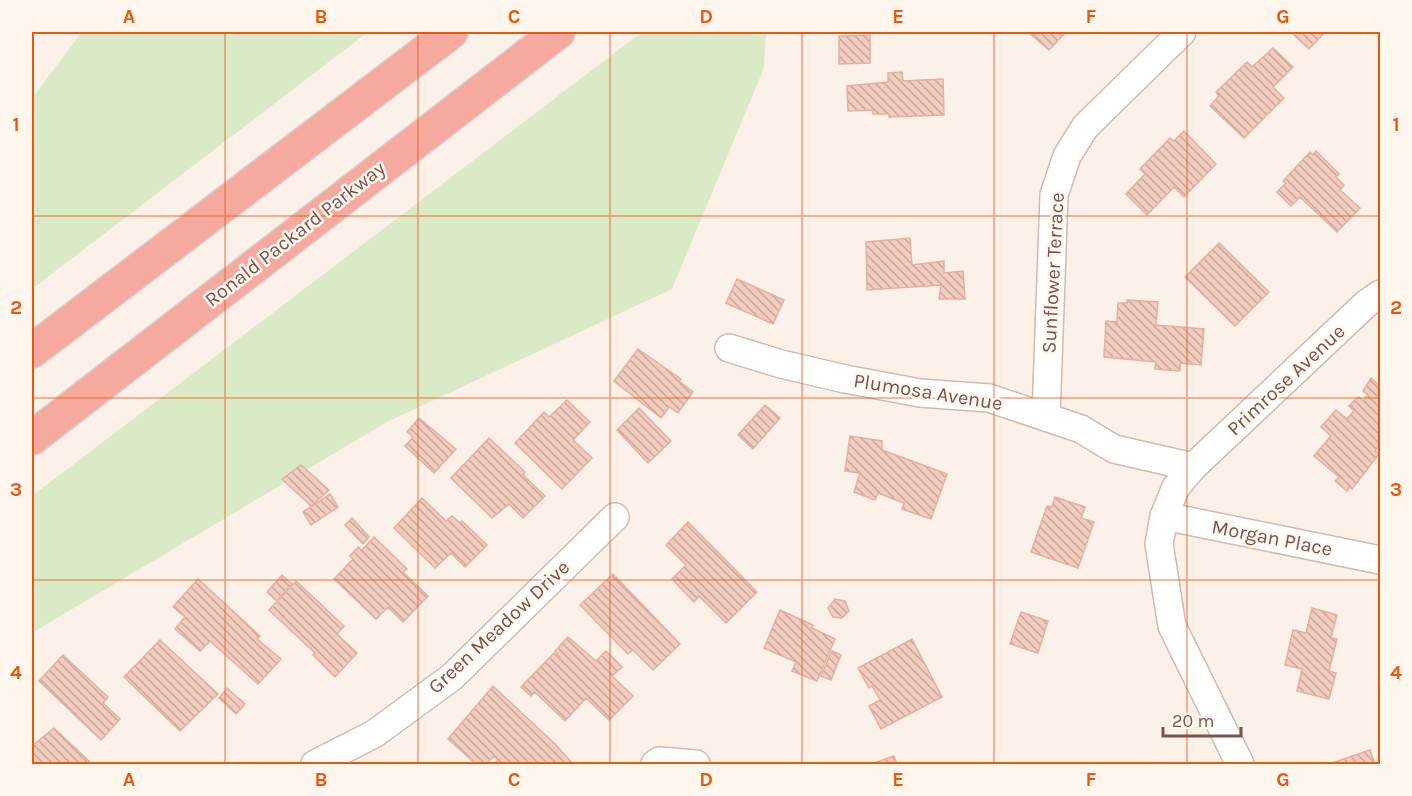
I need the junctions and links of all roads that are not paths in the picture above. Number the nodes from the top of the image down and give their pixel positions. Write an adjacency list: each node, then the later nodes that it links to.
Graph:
1 (451, 32): 6 (highway)
2 (558, 32): 8 (highway, Ronald Packard Parkway)
3 (1182, 32): 7 (street, Sunflower Terrace)
4 (1380, 294): 9 (street, Primrose Avenue)
5 (729, 348): 7 (street, Plumosa Avenue)
6 (32, 351)
7 (1046, 417): 9 (street, Plumosa Avenue)
8 (32, 438)
9 (1193, 467): 10 (street)
10 (1164, 516): 12 (street, Morgan Place); 16 (street)
11 (615, 517): 13 (street, Green Meadow Drive)
12 (1380, 560)
13 (315, 765)
14 (655, 765): 15 (street)
15 (696, 765)
16 (1240, 765)

